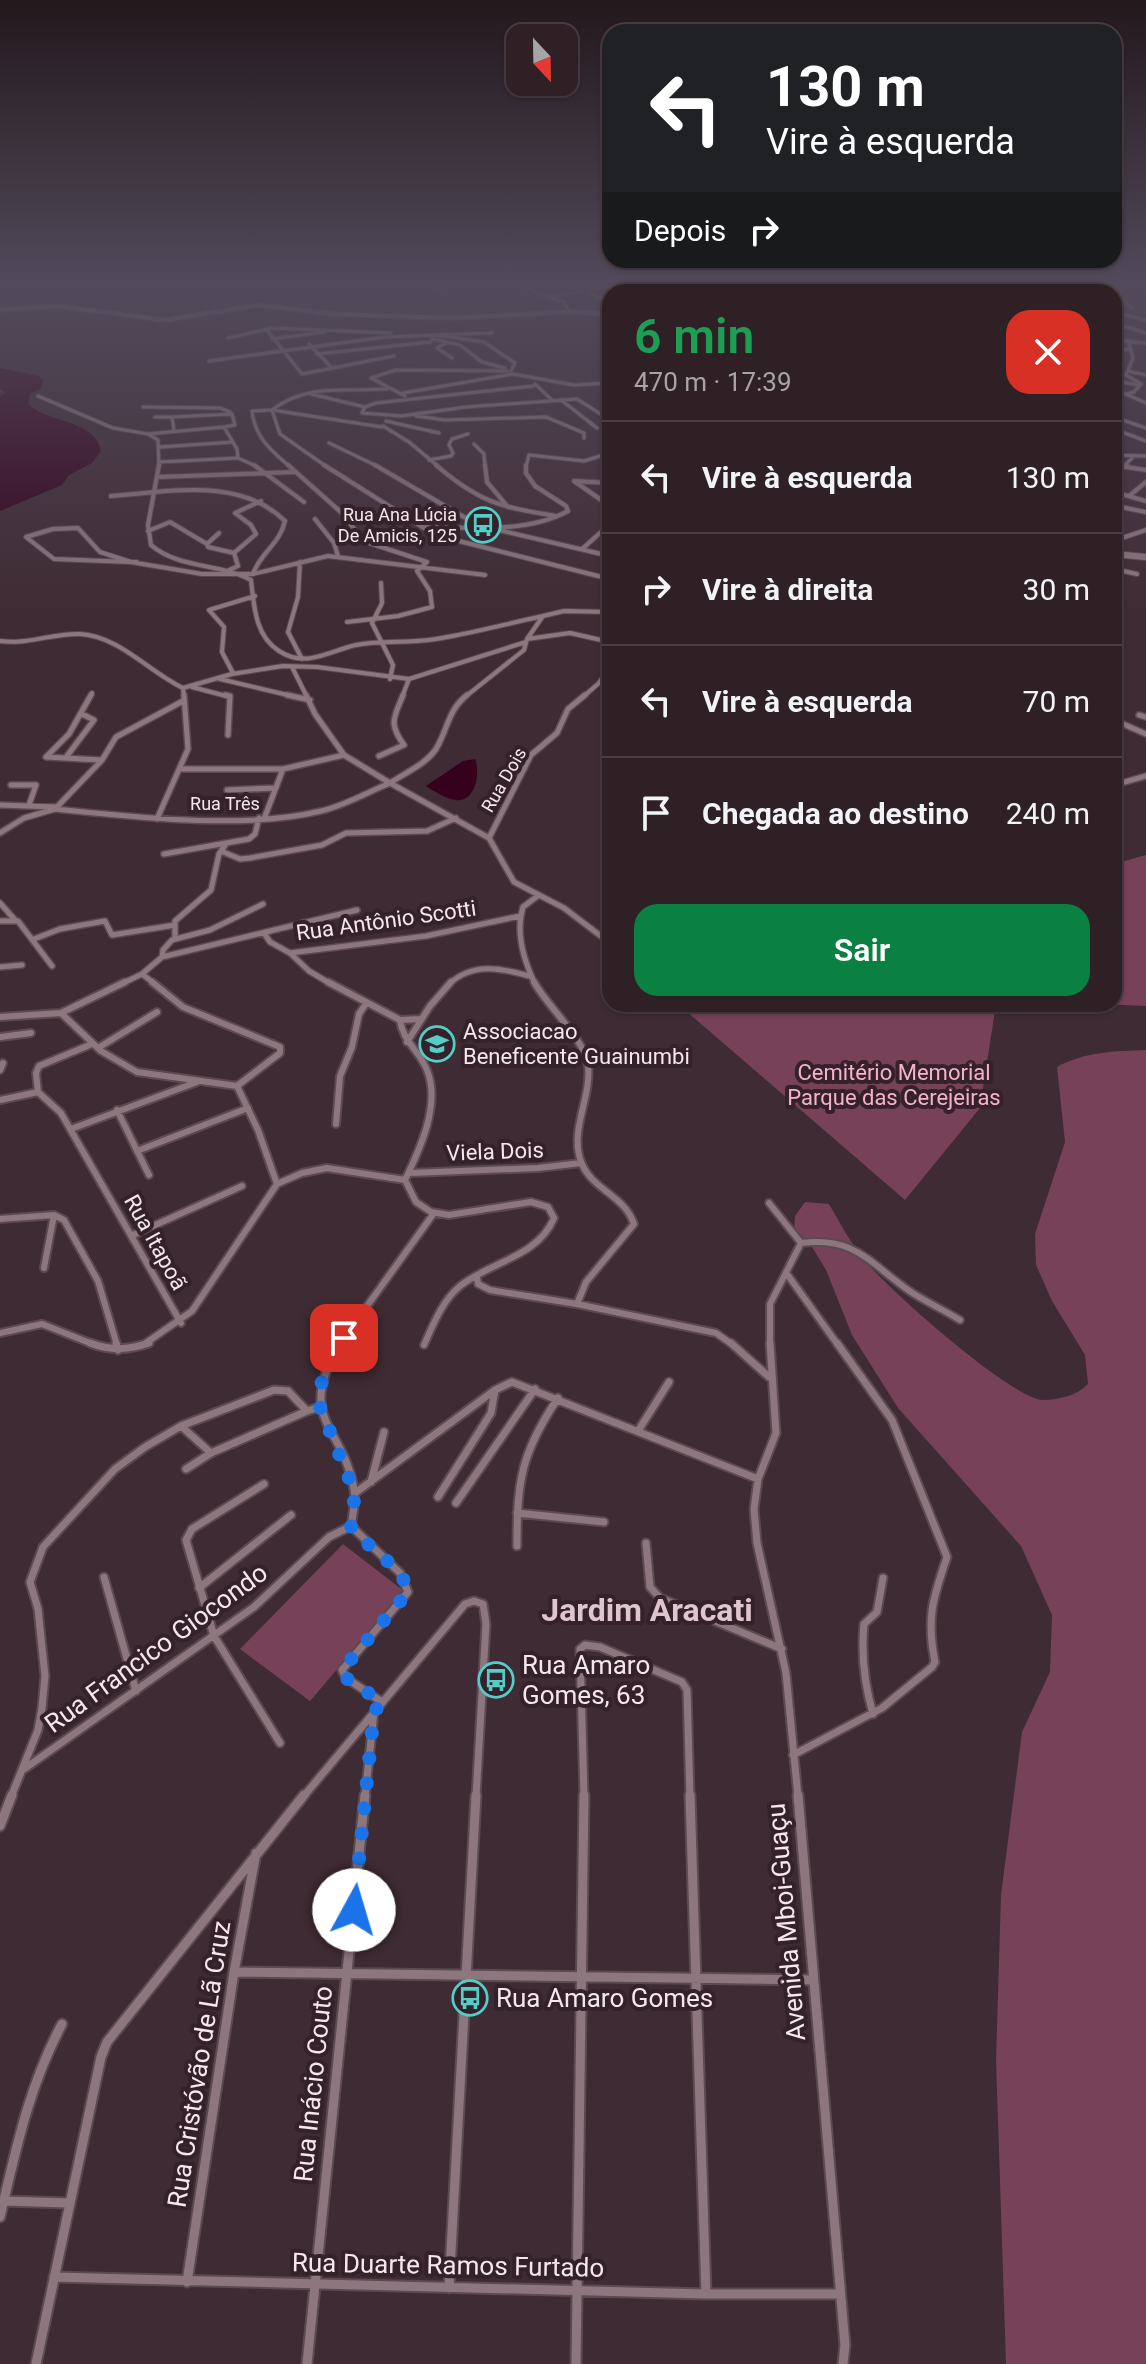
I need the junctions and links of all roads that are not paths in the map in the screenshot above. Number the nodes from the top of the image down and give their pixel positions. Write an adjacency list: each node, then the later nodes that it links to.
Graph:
1 (302, 394): 15 (street)
2 (312, 394): 14 (street)
3 (404, 394): 8 (street)
4 (460, 394): 8 (street)
5 (545, 394): 9 (street)
6 (1127, 394): 12 (street)
7 (38, 396): 31 (street)
8 (409, 400): 14 (street)
9 (552, 400): 10 (street); 11 (street)
10 (561, 400): 17 (street); 26 (street)
11 (522, 402): 18 (street); 19 (street)
12 (1146, 403)
13 (143, 407): 16 (street)
14 (365, 407): 22 (street)
15 (272, 410): 25 (street); 49 (street); 69 (street)
16 (232, 414): 21 (street); 24 (street)
17 (602, 414)
18 (412, 415): 19 (street); 22 (street)
19 (526, 416): 33 (street)
20 (155, 417): 21 (street)
21 (172, 417): 28 (street)
22 (387, 419): 25 (street); 30 (street)
23 (1122, 420): 27 (street)
24 (224, 427): 28 (street); 35 (street)
25 (382, 427): 44 (street)
26 (597, 428)
27 (1146, 428)
28 (174, 431): 31 (street)
29 (1122, 432): 34 (street)
30 (439, 433)
31 (148, 434): 38 (street)
32 (468, 434): 44 (street)
33 (584, 438)
34 (1146, 441)
35 (233, 442): 38 (street); 42 (street)
36 (329, 443): 70 (street)
37 (474, 444): 62 (street)
38 (160, 447): 45 (street)
39 (1122, 455): 40 (street)
40 (1134, 456): 41 (street); 46 (street)
41 (1146, 456)
42 (238, 458): 45 (street); 50 (street)
43 (602, 459): 66 (street)
44 (429, 460): 62 (street)
45 (160, 462): 51 (street)
46 (1125, 467): 47 (street); 48 (street)
47 (1122, 468)
48 (1146, 470)
49 (295, 472): 50 (street); 85 (street)
50 (268, 473): 51 (street); 61 (street)
51 (157, 477): 54 (street)
52 (1146, 482): 57 (street)
53 (602, 483): 58 (street)
54 (153, 494): 56 (street); 59 (street); 72 (street)
55 (1122, 494): 57 (street)
56 (111, 496)
57 (1129, 496): 60 (street)
58 (602, 500)
59 (261, 501): 79 (street); 88 (street)
60 (1146, 501)
61 (304, 502)
62 (508, 507): 66 (street)
63 (1122, 507): 64 (street)
64 (1146, 512)
65 (167, 516): 68 (street)
66 (560, 517): 70 (street)
67 (315, 519): 81 (street)
68 (170, 522): 72 (street); 76 (street)
69 (417, 526): 70 (street); 92 (street)
70 (481, 526): 77 (street)
71 (1146, 530): 75 (street)
72 (148, 531): 86 (street)
73 (602, 531): 77 (street)
74 (219, 533): 76 (street)
75 (1122, 538)
76 (207, 544): 79 (street)
77 (582, 549): 80 (street)
78 (1122, 552): 82 (street)
79 (234, 553): 86 (street)
80 (602, 554)
81 (338, 556): 84 (street); 85 (street)
82 (1146, 557)
83 (137, 562): 83 (street); 91 (street)
84 (300, 562): 88 (street); 103 (street)
85 (420, 568): 90 (street); 97 (street)
86 (227, 571): 91 (street)
87 (1122, 571): 89 (street)
88 (253, 574): 91 (street)
89 (1137, 574)
90 (485, 575)
91 (246, 576): 94 (street)
92 (602, 577)
93 (381, 583): 97 (street)
94 (255, 596): 103 (street); 106 (street)
95 (602, 612): 96 (street)
96 (543, 616): 99 (street, Rua Três); 102 (street)
97 (373, 620): 98 (street); 102 (street)
98 (347, 622)
99 (527, 640): 100 (street); 109 (street); 130 (street, Rua Três)
100 (602, 640)
101 (0, 641): 111 (street)
102 (383, 641): 103 (street); 108 (street)
103 (303, 658): 105 (street)
104 (292, 667): 105 (street); 106 (street); 113 (street)
105 (302, 667): 108 (street)
106 (233, 673): 107 (street)
107 (217, 678): 111 (street); 113 (street)
108 (390, 679): 109 (street)
109 (409, 679): 123 (street)
110 (602, 679): 142 (street, Rua Dois)
111 (185, 687): 114 (street); 120 (street)
112 (92, 693): 115 (street)
113 (310, 700): 121 (street)
114 (183, 701): 124 (street); 125 (street)
115 (82, 714): 122 (street); 122 (street)
116 (1139, 715): 117 (street)
117 (1146, 717)
118 (1122, 724): 119 (street)
119 (1146, 734)
120 (228, 735)
121 (344, 755): 126 (street); 130 (street)
122 (67, 756): 124 (street)
123 (379, 756)
124 (102, 760): 137 (street)
125 (182, 769): 126 (street); 140 (street)
126 (283, 769): 133 (street)
127 (1146, 776): 128 (street)
128 (1136, 778): 129 (street); 132 (street)
129 (1122, 782)
130 (390, 783): 138 (street, Rua Três); 139 (street)
131 (11, 785): 136 (street)
132 (1146, 785)
133 (275, 788): 134 (street); 138 (street)
134 (227, 790)
135 (0, 805): 136 (street, Rua Três)
136 (29, 805): 137 (street, Rua Três)
137 (56, 808): 140 (street, Rua Três); 141 (street)
138 (262, 818): 140 (street, Rua Três); 143 (street)
139 (456, 818): 142 (street); 144 (street)
140 (157, 819)
141 (0, 833)
142 (489, 838): 146 (street)
143 (226, 844): 144 (street); 145 (street)
144 (221, 851): 153 (street)
145 (164, 854)
146 (539, 895): 150 (street); 155 (street)
147 (0, 903): 151 (street)
148 (263, 904): 157 (street)
149 (357, 910): 154 (street, Rua Antônio Scotti)
150 (520, 916): 158 (street, Rua Antônio Scotti); 164 (street)
151 (15, 920): 152 (street); 156 (street)
152 (0, 921)
153 (175, 925): 156 (street); 157 (street)
154 (264, 933): 158 (street, Rua Antônio Scotti); 159 (street, Rua Antônio Scotti)
155 (602, 935)
156 (34, 939): 161 (street)
157 (175, 939): 159 (street)
158 (290, 953): 165 (street)
159 (162, 957): 163 (street, Rua Antônio Scotti)
160 (22, 965): 162 (street)
161 (52, 966)
162 (0, 967)
163 (142, 974): 167 (street, Rua Antônio Scotti); 176 (street)
164 (529, 976): 169 (street); 184 (street)
165 (365, 1005): 170 (street); 181 (street)
166 (157, 1012): 174 (street)
167 (61, 1013): 168 (street); 174 (street)
168 (0, 1017)
169 (421, 1019): 170 (street); 173 (street)
170 (400, 1020): 173 (street)
171 (31, 1033): 172 (street)
172 (0, 1037)
173 (407, 1042): 185 (street)
174 (95, 1046): 175 (street); 177 (street)
175 (201, 1081): 176 (street); 180 (street)
176 (237, 1086): 179 (street)
177 (38, 1092): 178 (street); 182 (street, Rua Itapoã)
178 (0, 1100)
179 (248, 1108): 183 (street); 188 (street)
180 (117, 1110): 182 (street); 183 (street)
181 (336, 1124)
182 (71, 1129): 194 (street, Rua Itapoã)
183 (137, 1151): 186 (street)
184 (581, 1163): 185 (street, Viela Dois); 199 (street)
185 (410, 1173): 187 (street)
186 (149, 1175)
187 (405, 1180): 188 (street); 191 (street)
188 (277, 1184): 201 (street)
189 (242, 1186): 194 (street)
190 (769, 1203): 195 (street)
191 (434, 1213): 198 (street); 210 (street)
192 (54, 1215): 193 (street); 196 (street); 204 (street)
193 (0, 1219)
194 (133, 1235): 201 (street, Rua Itapoã)
195 (801, 1243): 197 (street, Avenida Mboi-Guaçu); 200 (street)
196 (44, 1268)
197 (787, 1274): 205 (street, Avenida Mboi-Guaçu); 237 (street)
198 (477, 1277): 199 (street); 203 (street)
199 (577, 1304): 205 (street)
200 (960, 1320)
201 (181, 1323): 204 (street, Rua Itapoã)
202 (0, 1333): 204 (street)
203 (424, 1345)
204 (118, 1350)
205 (770, 1378): 217 (street, Avenida Mboi-Guaçu)
206 (669, 1382): 213 (street)
207 (535, 1389): 208 (street); 209 (street); 222 (street)
208 (495, 1390): 218 (street); 221 (street)
209 (558, 1398): 213 (street); 223 (street)
210 (320, 1407): 211 (street); 220 (street)
211 (307, 1411): 212 (street); 215 (street)
212 (181, 1426): 215 (street); 240 (street)
213 (638, 1431): 217 (street)
214 (384, 1432): 218 (street)
215 (211, 1453): 216 (street)
216 (186, 1469)
217 (758, 1479): 233 (street, Avenida Mboi-Guaçu)
218 (371, 1482): 220 (street)
219 (264, 1484): 231 (street)
220 (355, 1493): 226 (street)
221 (438, 1497)
222 (456, 1503)
223 (517, 1513): 225 (street); 228 (street)
224 (291, 1515): 231 (street)
225 (604, 1522)
226 (351, 1526): 232 (street, Rua Francico Giocondo); 235 (street)
227 (646, 1543): 233 (street)
228 (517, 1546)
229 (104, 1577): 234 (street)
230 (883, 1578): 237 (street)
231 (199, 1588): 232 (street)
232 (214, 1636): 234 (street, Rua Francico Giocondo); 238 (street)
233 (782, 1649): 239 (street, Avenida Mboi-Guaçu)
234 (136, 1691): 240 (street, Rua Francico Giocondo)
235 (382, 1702): 236 (street); 245 (street)
236 (374, 1712): 242 (street); 244 (street, Rua Inácio Couto)
237 (873, 1714): 239 (street)
238 (280, 1743)
239 (793, 1755): 248 (street, Avenida Mboi-Guaçu)
240 (21, 1771): 241 (street)
241 (0, 1826)
242 (256, 1853): 243 (street, Rua Cristóvão de Lã Cruz); 251 (street)
243 (234, 1972): 244 (street); 254 (street, Rua Cristóvão de Lã Cruz)
244 (347, 1972): 245 (street); 255 (street, Rua Inácio Couto)
245 (466, 1974): 246 (street); 256 (street)
246 (581, 1976): 247 (street); 247 (street); 257 (street)
247 (695, 1978): 248 (street); 258 (street)
248 (813, 1980): 259 (street, Avenida Mboi-Guaçu)
249 (62, 2024): 250 (street)
250 (4, 2201): 251 (street); 252 (street)
251 (68, 2203): 253 (street)
252 (0, 2217)
253 (54, 2277): 254 (street, Rua Duarte Ramos Furtado); 260 (street)
254 (187, 2282): 255 (street, Rua Duarte Ramos Furtado)
255 (315, 2284): 256 (street, Rua Duarte Ramos Furtado); 261 (street, Rua Inácio Couto)
256 (449, 2288): 257 (street, Rua Duarte Ramos Furtado)
257 (578, 2290): 258 (street, Rua Duarte Ramos Furtado); 262 (street)
258 (706, 2294): 259 (street, Rua Duarte Ramos Furtado)
259 (840, 2294): 263 (street, Avenida Mboi-Guaçu)
260 (36, 2364)
261 (307, 2364)
262 (576, 2364)
263 (843, 2364)

